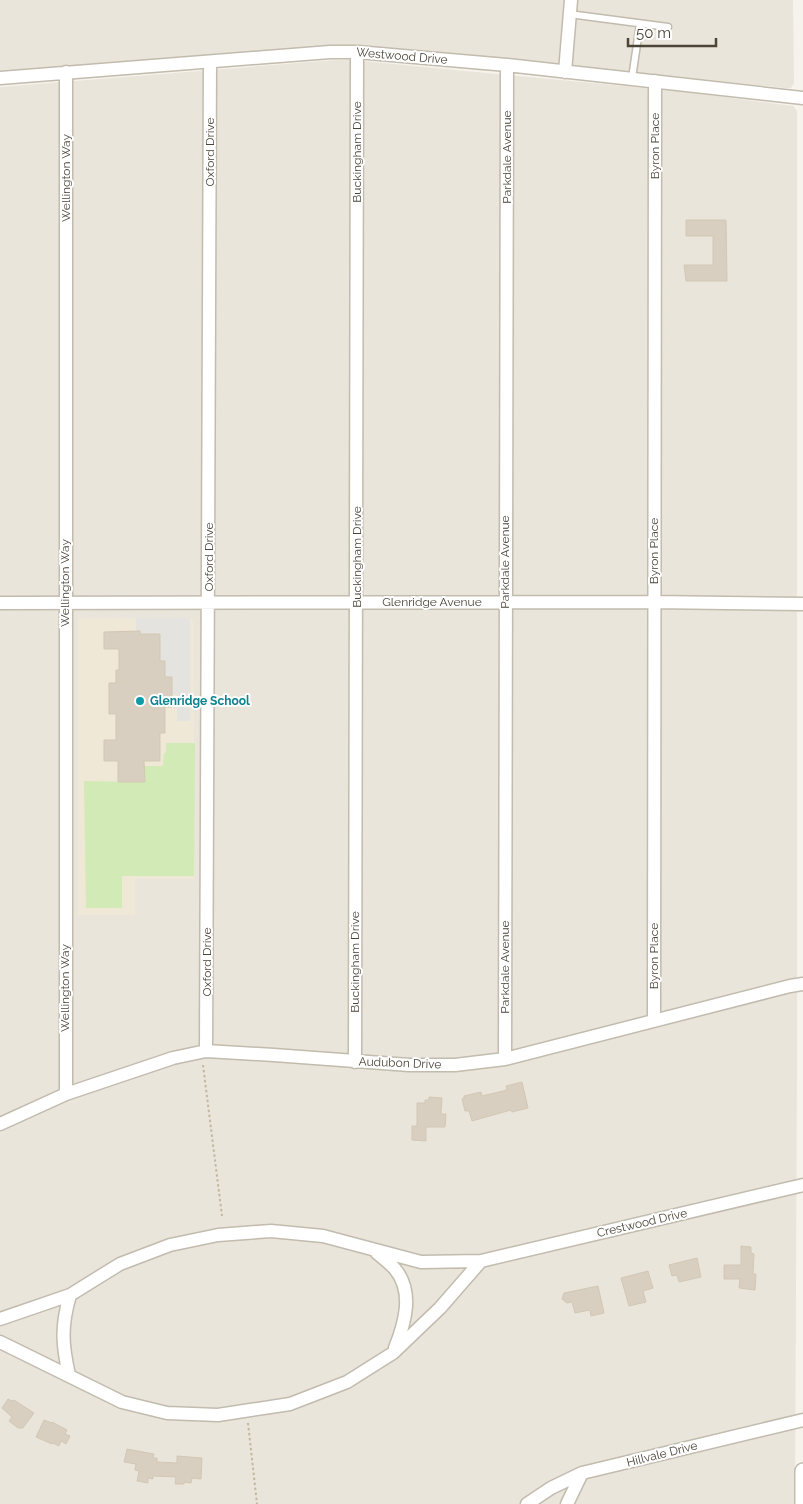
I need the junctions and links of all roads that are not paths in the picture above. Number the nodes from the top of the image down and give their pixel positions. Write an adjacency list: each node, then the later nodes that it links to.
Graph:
1 (570, 0): 2 (street)
2 (569, 14): 3 (lane); 9 (street)
3 (640, 24): 4 (lane); 11 (lane)
4 (668, 27)
5 (357, 52): 6 (street, Westwood Drive); 7 (street, Westwood Drive); 15 (street, Buckingham Drive)
6 (210, 62): 8 (street, Westwood Drive); 14 (street, Oxford Drive)
7 (507, 65): 9 (street, Westwood Drive); 16 (street, Parkdale Avenue)
8 (66, 72): 10 (street, Westwood Drive); 19 (street, Wellington Way)
9 (565, 72): 11 (street, Westwood Drive)
10 (0, 78)
11 (632, 78): 12 (street, Westwood Drive)
12 (655, 81): 13 (street, Westwood Drive); 17 (street, Byron Place)
13 (803, 98)
14 (209, 602): 15 (street, Glenridge Avenue); 19 (street, Glenridge Avenue); 23 (street, Oxford Drive)
15 (357, 602): 16 (street, Glenridge Avenue); 25 (street, Buckingham Drive)
16 (505, 602): 17 (street, Glenridge Avenue); 24 (street, Parkdale Avenue)
17 (654, 602): 20 (street, Glenridge Avenue); 22 (street, Byron Place)
18 (0, 603): 19 (street, Glenridge Avenue)
19 (65, 603): 26 (street, Wellington Way)
20 (803, 604)
21 (803, 984): 22 (street, Audubon Drive)
22 (654, 1021): 24 (street, Audubon Drive)
23 (204, 1052): 25 (street, Audubon Drive); 26 (street, Audubon Drive)
24 (505, 1059): 25 (street, Audubon Drive)
25 (355, 1062)
26 (66, 1094): 27 (street, Audubon Drive)
27 (0, 1124)
28 (803, 1185): 30 (street, Crestwood Drive)
29 (375, 1250): 30 (street, Crestwood Drive); 31 (street, Crestwood Drive); 34 (street, Crestwood Drive)
30 (481, 1261): 34 (street)
31 (70, 1295): 32 (street, Crestwood Drive); 35 (street)
32 (0, 1319)
33 (0, 1342): 35 (street)
34 (393, 1353): 35 (street)
35 (69, 1376)
36 (803, 1420): 38 (street, Hillvale Drive)
37 (803, 1471): 41 (street)
38 (582, 1473): 39 (street, Hillvale Drive); 40 (street)
39 (527, 1504)
40 (567, 1504)
41 (803, 1504)

